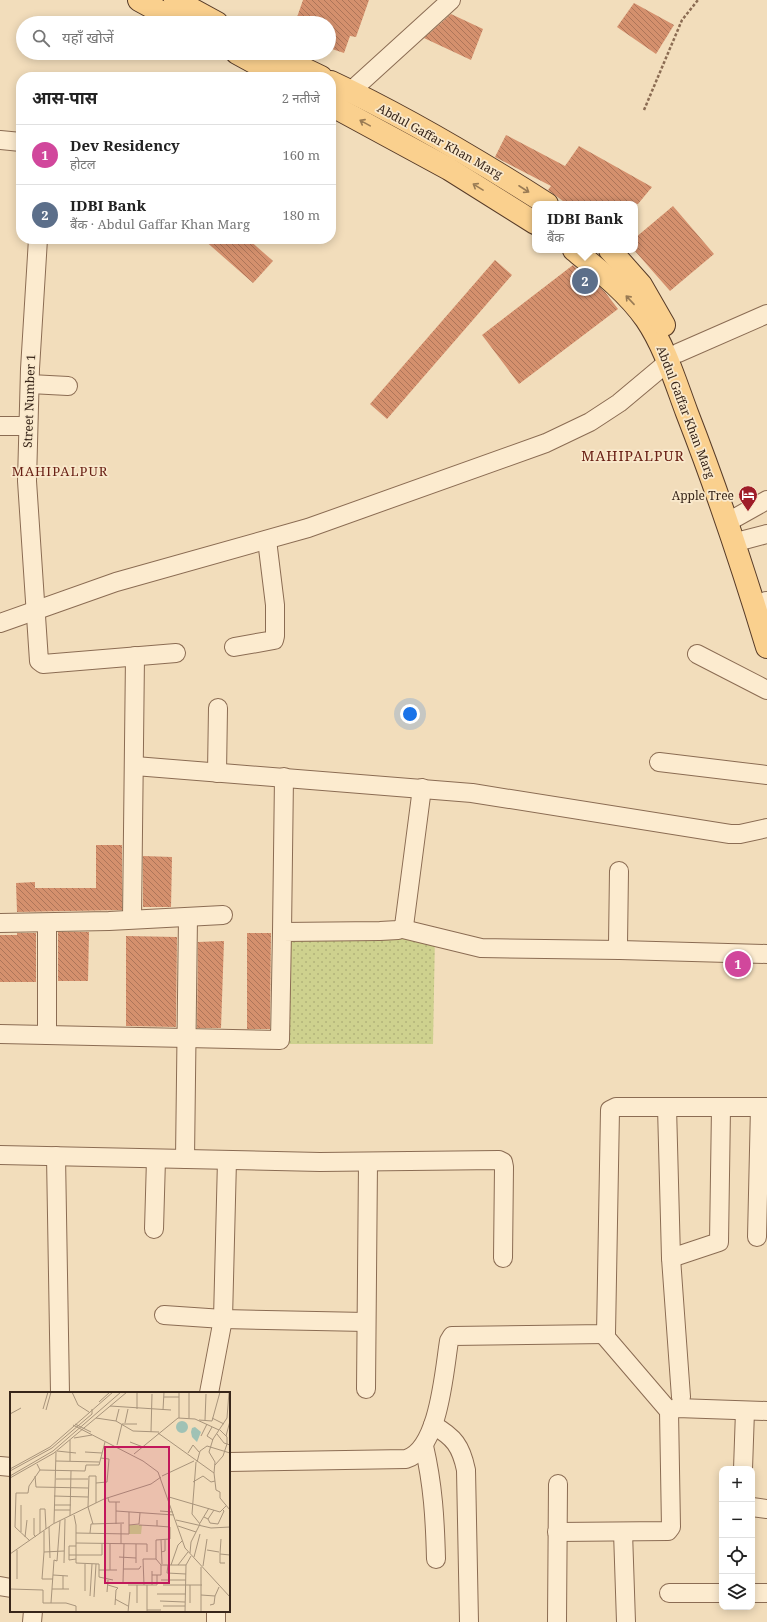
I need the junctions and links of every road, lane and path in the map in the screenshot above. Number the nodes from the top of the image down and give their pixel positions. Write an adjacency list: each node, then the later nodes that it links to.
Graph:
1 (139, 0): 5 (main road)
2 (175, 0): 6 (main road)
3 (451, 0): 12 (street)
4 (698, 0): 14 (path)
5 (168, 16)
6 (204, 16)
7 (250, 60): 9 (main road)
8 (286, 60): 10 (main road)
9 (271, 72)
10 (311, 72)
11 (336, 84): 12 (main road, Abdul Gaffar Khan Marg)
12 (351, 91): 17 (main road, Abdul Gaffar Khan Marg, one-way to 17)
13 (336, 108): 18 (main road, Abdul Gaffar Khan Marg, one-way to 13)
14 (644, 110)
15 (0, 140): 16 (street)
16 (16, 142)
17 (542, 201)
18 (532, 221)
19 (38, 244): 24 (street, Street Number 1)
20 (578, 253): 23 (main road, Abdul Gaffar Khan Marg, one-way to 20)
21 (613, 253): 23 (main road, Abdul Gaffar Khan Marg)
22 (767, 314): 23 (street)
23 (673, 357): 29 (main road, Abdul Gaffar Khan Marg); 31 (street); 37 (main road, Abdul Gaffar Khan Marg)
24 (30, 384): 25 (street); 27 (street, Street Number 1)
25 (68, 386)
26 (0, 426): 27 (street)
27 (28, 426): 34 (street, Street Number 1)
28 (767, 500): 29 (street)
29 (736, 518): 32 (main road, Abdul Gaffar Khan Marg)
30 (767, 534): 32 (street)
31 (267, 540): 34 (street); 36 (street)
32 (744, 540): 33 (main road, Abdul Gaffar Khan Marg)
33 (767, 602)
34 (37, 610): 35 (street); 40 (street, Street Number 1)
35 (0, 623)
36 (234, 646)
37 (767, 647)
38 (176, 653): 40 (street)
39 (697, 654): 41 (street)
40 (135, 656): 44 (street)
41 (767, 690)
42 (218, 708): 45 (street)
43 (659, 762): 46 (street)
44 (135, 766): 45 (street); 53 (street)
45 (217, 773): 47 (street)
46 (767, 774)
47 (284, 777): 48 (street); 57 (street)
48 (422, 788): 49 (street); 56 (street)
49 (767, 828)
50 (619, 871): 58 (street)
51 (223, 915): 52 (street)
52 (188, 917): 53 (street); 62 (street)
53 (132, 919): 54 (street)
54 (47, 922): 55 (street); 61 (street)
55 (0, 923)
56 (403, 929): 57 (street); 58 (street)
57 (282, 932): 62 (street)
58 (620, 950): 59 (street)
59 (767, 954)
60 (0, 1034): 61 (street)
61 (47, 1035): 62 (street)
62 (188, 1037): 69 (street)
63 (667, 1107): 65 (street); 75 (street); 79 (street)
64 (763, 1107): 65 (street); 73 (street)
65 (721, 1108): 75 (street)
66 (0, 1155): 67 (street)
67 (56, 1156): 68 (street); 81 (street)
68 (156, 1159): 69 (street); 72 (street)
69 (185, 1159): 70 (street)
70 (227, 1160): 71 (street); 77 (street)
71 (368, 1162): 74 (street); 78 (street)
72 (154, 1229)
73 (757, 1237)
74 (503, 1258)
75 (670, 1258): 83 (street)
76 (164, 1315): 77 (street)
77 (223, 1319): 78 (street); 82 (street)
78 (366, 1322): 80 (street)
79 (604, 1334): 86 (street); 87 (street)
80 (366, 1389)
81 (60, 1392)
82 (208, 1392)
83 (681, 1397)
84 (745, 1411): 85 (street); 86 (street); 91 (street)
85 (767, 1411)
86 (669, 1412): 97 (street)
87 (433, 1425): 88 (street); 107 (street)
88 (424, 1446): 89 (street); 98 (street)
89 (230, 1462)
90 (0, 1466): 92 (street)
91 (743, 1466)
92 (10, 1467)
93 (558, 1484): 96 (street)
94 (755, 1507): 95 (street)
95 (767, 1509)
96 (557, 1532): 97 (street); 108 (street)
97 (623, 1532): 109 (street)
98 (436, 1559)
99 (0, 1586): 100 (street)
100 (10, 1588)
101 (670, 1593): 102 (street)
102 (719, 1593)
103 (755, 1593): 104 (street)
104 (767, 1593)
105 (33, 1612): 106 (street)
106 (32, 1622)
107 (469, 1622)
108 (557, 1622)
109 (626, 1622)

